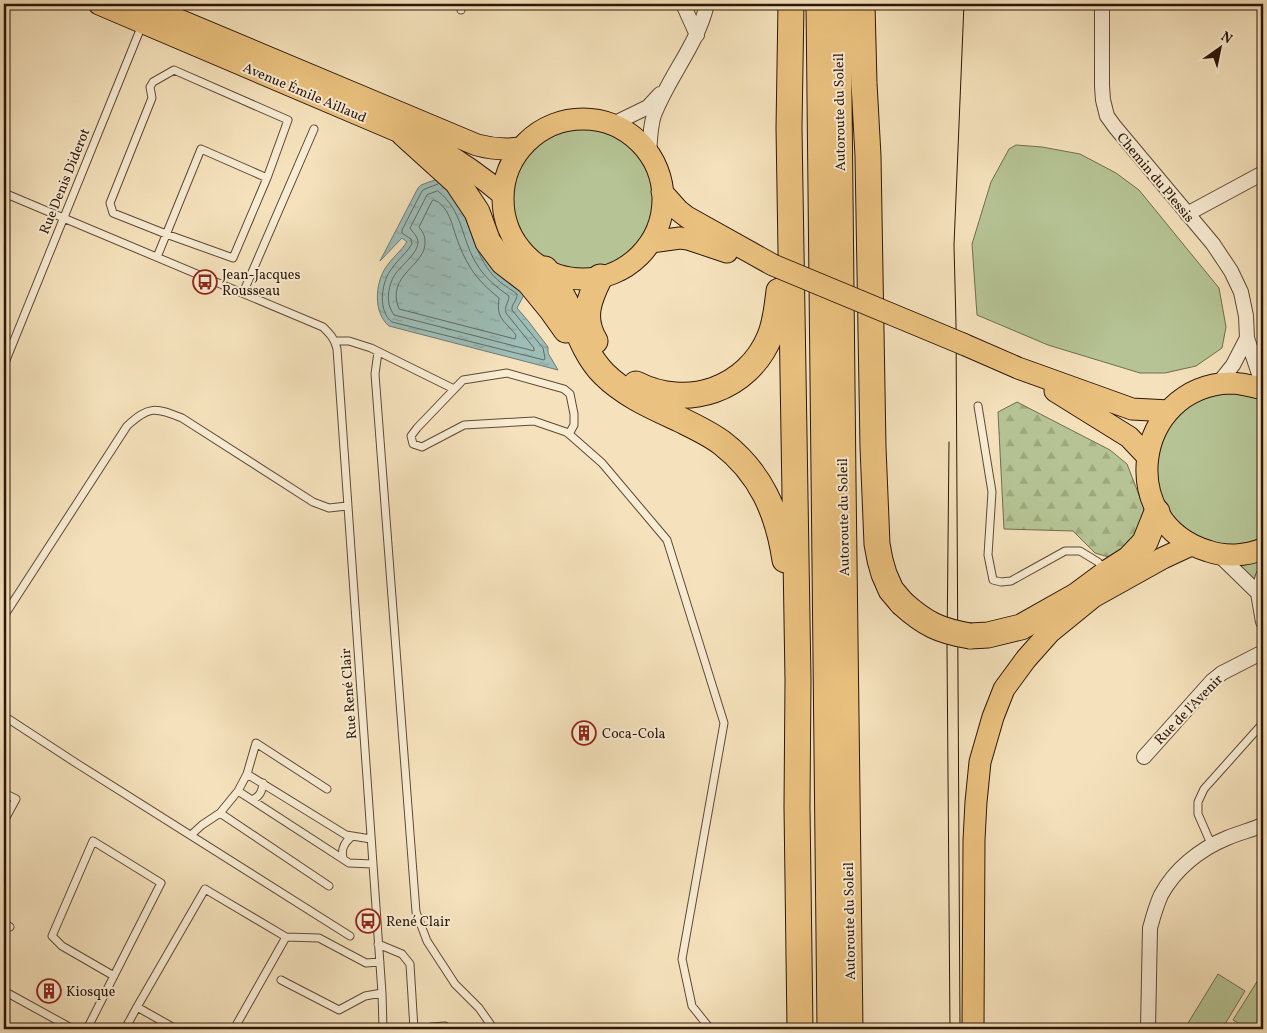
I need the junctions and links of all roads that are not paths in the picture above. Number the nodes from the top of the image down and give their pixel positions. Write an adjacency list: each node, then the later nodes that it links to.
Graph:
1 (98, 4): 9 (main road, Avenue Émile Aillaud)
2 (683, 4): 10 (street)
3 (707, 4): 10 (street)
4 (791, 4): 13 (highway)
5 (819, 4): 97 (highway, Autoroute du Soleil)
6 (838, 4): 98 (highway, Autoroute du Soleil)
7 (862, 4): 50 (highway, bridge)
8 (1102, 4): 23 (street, Chemin du Plessis)
9 (146, 9): 15 (main road, Avenue Émile Aillaud); 16 (main road, Avenue Émile Aillaud); 24 (lane, Rue Denis Diderot)
10 (697, 35): 11 (street)
11 (667, 86): 12 (street); 17 (street)
12 (613, 124): 16 (main road); 17 (main road)
13 (789, 128): 30 (highway); 65 (highway)
14 (314, 129): 31 (lane)
15 (404, 134): 22 (main road, Avenue Émile Aillaud); 36 (highway)
16 (520, 148): 22 (main road)
17 (649, 154): 20 (main road)
18 (1263, 173): 23 (street)
19 (267, 178): 25 (lane); 25 (lane); 25 (lane)
20 (662, 192): 26 (main road); 28 (main road)
21 (4, 193): 24 (lane)
22 (502, 194): 29 (main road)
23 (1187, 214): 32 (street, Chemin du Plessis)
24 (63, 217): 27 (lane); 35 (lane, Rue Denis Diderot)
25 (166, 234): 27 (lane)
26 (650, 242): 28 (main road); 30 (main road)
27 (157, 257): 31 (lane)
28 (773, 265): 37 (main road, bridge)
29 (545, 269): 30 (main road); 36 (highway)
30 (600, 277)
31 (243, 293): 33 (lane)
32 (1247, 338): 38 (street); 39 (street, Chemin du Plessis)
33 (335, 341): 34 (lane); 45 (lane, Rue René Clair)
34 (378, 352): 40 (lane); 94 (lane)
35 (4, 365)
36 (597, 366): 65 (highway)
37 (1018, 368): 42 (main road); 44 (main road)
38 (1217, 384): 39 (main road); 42 (main road)
39 (1263, 388)
40 (454, 389): 43 (lane); 43 (lane)
41 (978, 406): 50 (lane)
42 (1169, 411): 44 (main road)
43 (569, 434): 95 (lane)
44 (1147, 456): 46 (main road)
45 (347, 506): 53 (lane); 71 (lane, Rue René Clair)
46 (1157, 512): 47 (main road); 50 (highway)
47 (1191, 545): 49 (main road); 99 (main road)
48 (1263, 549): 49 (main road)
49 (1218, 554): 52 (street)
50 (1107, 574)
51 (1263, 576): 52 (street)
52 (1258, 593): 54 (street)
53 (4, 616)
54 (1263, 622)
55 (1263, 652): 58 (street, Rue de l'Avenir)
56 (4, 716): 69 (lane)
57 (1263, 723): 72 (lane)
58 (1144, 757)
59 (247, 774): 60 (lane); 61 (lane); 62 (lane)
60 (263, 783): 64 (lane); 70 (lane)
61 (327, 789)
62 (238, 791): 64 (lane); 66 (lane)
63 (4, 793): 67 (lane)
64 (252, 800): 73 (lane)
65 (797, 807): 96 (highway)
66 (220, 814): 69 (lane); 75 (lane)
67 (4, 821)
68 (1263, 825): 72 (street)
69 (191, 835): 76 (lane)
70 (351, 837): 71 (lane); 73 (lane)
71 (371, 839): 74 (lane, Rue René Clair)
72 (1212, 846): 100 (street)
73 (343, 858): 74 (lane)
74 (373, 864): 78 (lane, Rue René Clair)
75 (329, 886)
76 (350, 936)
77 (286, 937): 79 (lane); 84 (lane); 89 (lane)
78 (378, 944): 79 (lane, Rue René Clair); 91 (lane)
79 (380, 962): 83 (lane, Rue René Clair)
80 (114, 976): 80 (lane); 86 (lane)
81 (281, 980): 83 (lane)
82 (4, 991): 85 (lane)
83 (382, 993): 90 (lane, Rue René Clair)
84 (137, 1008): 87 (lane); 88 (lane)
85 (73, 1029)
86 (87, 1029)
87 (125, 1029)
88 (176, 1029)
89 (234, 1029)
90 (383, 1029)
91 (414, 1029)
92 (428, 1029): 93 (lane)
93 (446, 1029)
94 (492, 1029)
95 (713, 1029)
96 (800, 1029)
97 (830, 1029)
98 (850, 1029)
99 (973, 1029)
100 (1148, 1029)

